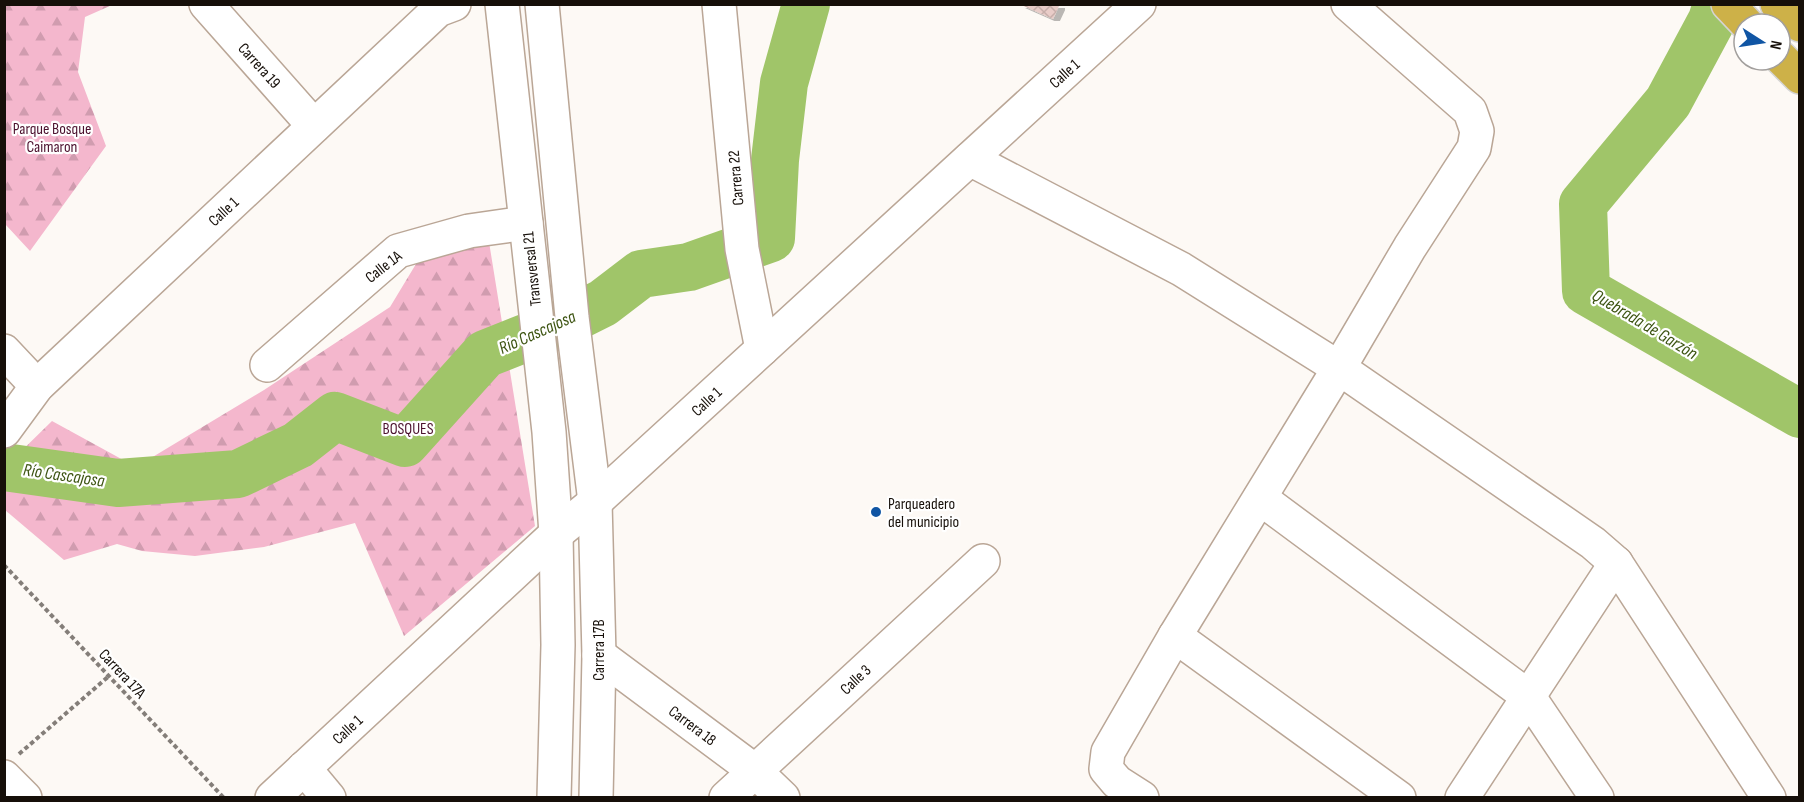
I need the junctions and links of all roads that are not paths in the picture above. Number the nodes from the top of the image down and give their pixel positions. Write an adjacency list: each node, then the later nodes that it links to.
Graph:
1 (206, 4): 10 (street, Carrera 19)
2 (502, 4): 12 (street, Transversal 21)
3 (542, 4): 20 (street, Carrera 17B)
4 (719, 4): 13 (street, Carrera 22)
5 (1139, 4): 11 (street, Calle 1)
6 (1348, 4): 16 (street)
7 (1777, 4): 9 (highway)
8 (442, 6): 10 (street, Calle 1)
9 (1800, 25)
10 (314, 126): 17 (street, Calle 1)
11 (970, 159): 13 (street, Calle 1); 16 (street)
12 (527, 227): 15 (street, Calle 1A); 21 (street, Transversal 21)
13 (762, 349): 20 (street, Calle 1)
14 (4, 351): 17 (street)
15 (267, 365)
16 (1339, 369): 19 (street); 23 (street)
17 (37, 386): 18 (street, Calle 1)
18 (4, 431)
19 (1260, 498): 24 (street); 26 (street)
20 (595, 502): 21 (street, Calle 1); 25 (street, Carrera 17B)
21 (556, 534): 28 (street, Calle 1); 33 (street)
22 (983, 561): 29 (street, Calle 3)
23 (1616, 563): 26 (street); 41 (street)
24 (1175, 636): 37 (street); 38 (street)
25 (599, 655): 29 (street, Carrera 18); 34 (street, Carrera 17B)
26 (1529, 697): 39 (street); 40 (street)
27 (9, 768): 30 (street)
28 (304, 768): 31 (street, Calle 1); 32 (street)
29 (755, 771): 35 (street, Calle 3); 36 (street, Carrera 18)
30 (25, 798)
31 (272, 798)
32 (329, 798)
33 (554, 798)
34 (596, 798)
35 (726, 798)
36 (783, 798)
37 (1142, 798)
38 (1399, 798)
39 (1462, 798)
40 (1597, 798)
41 (1769, 798)

